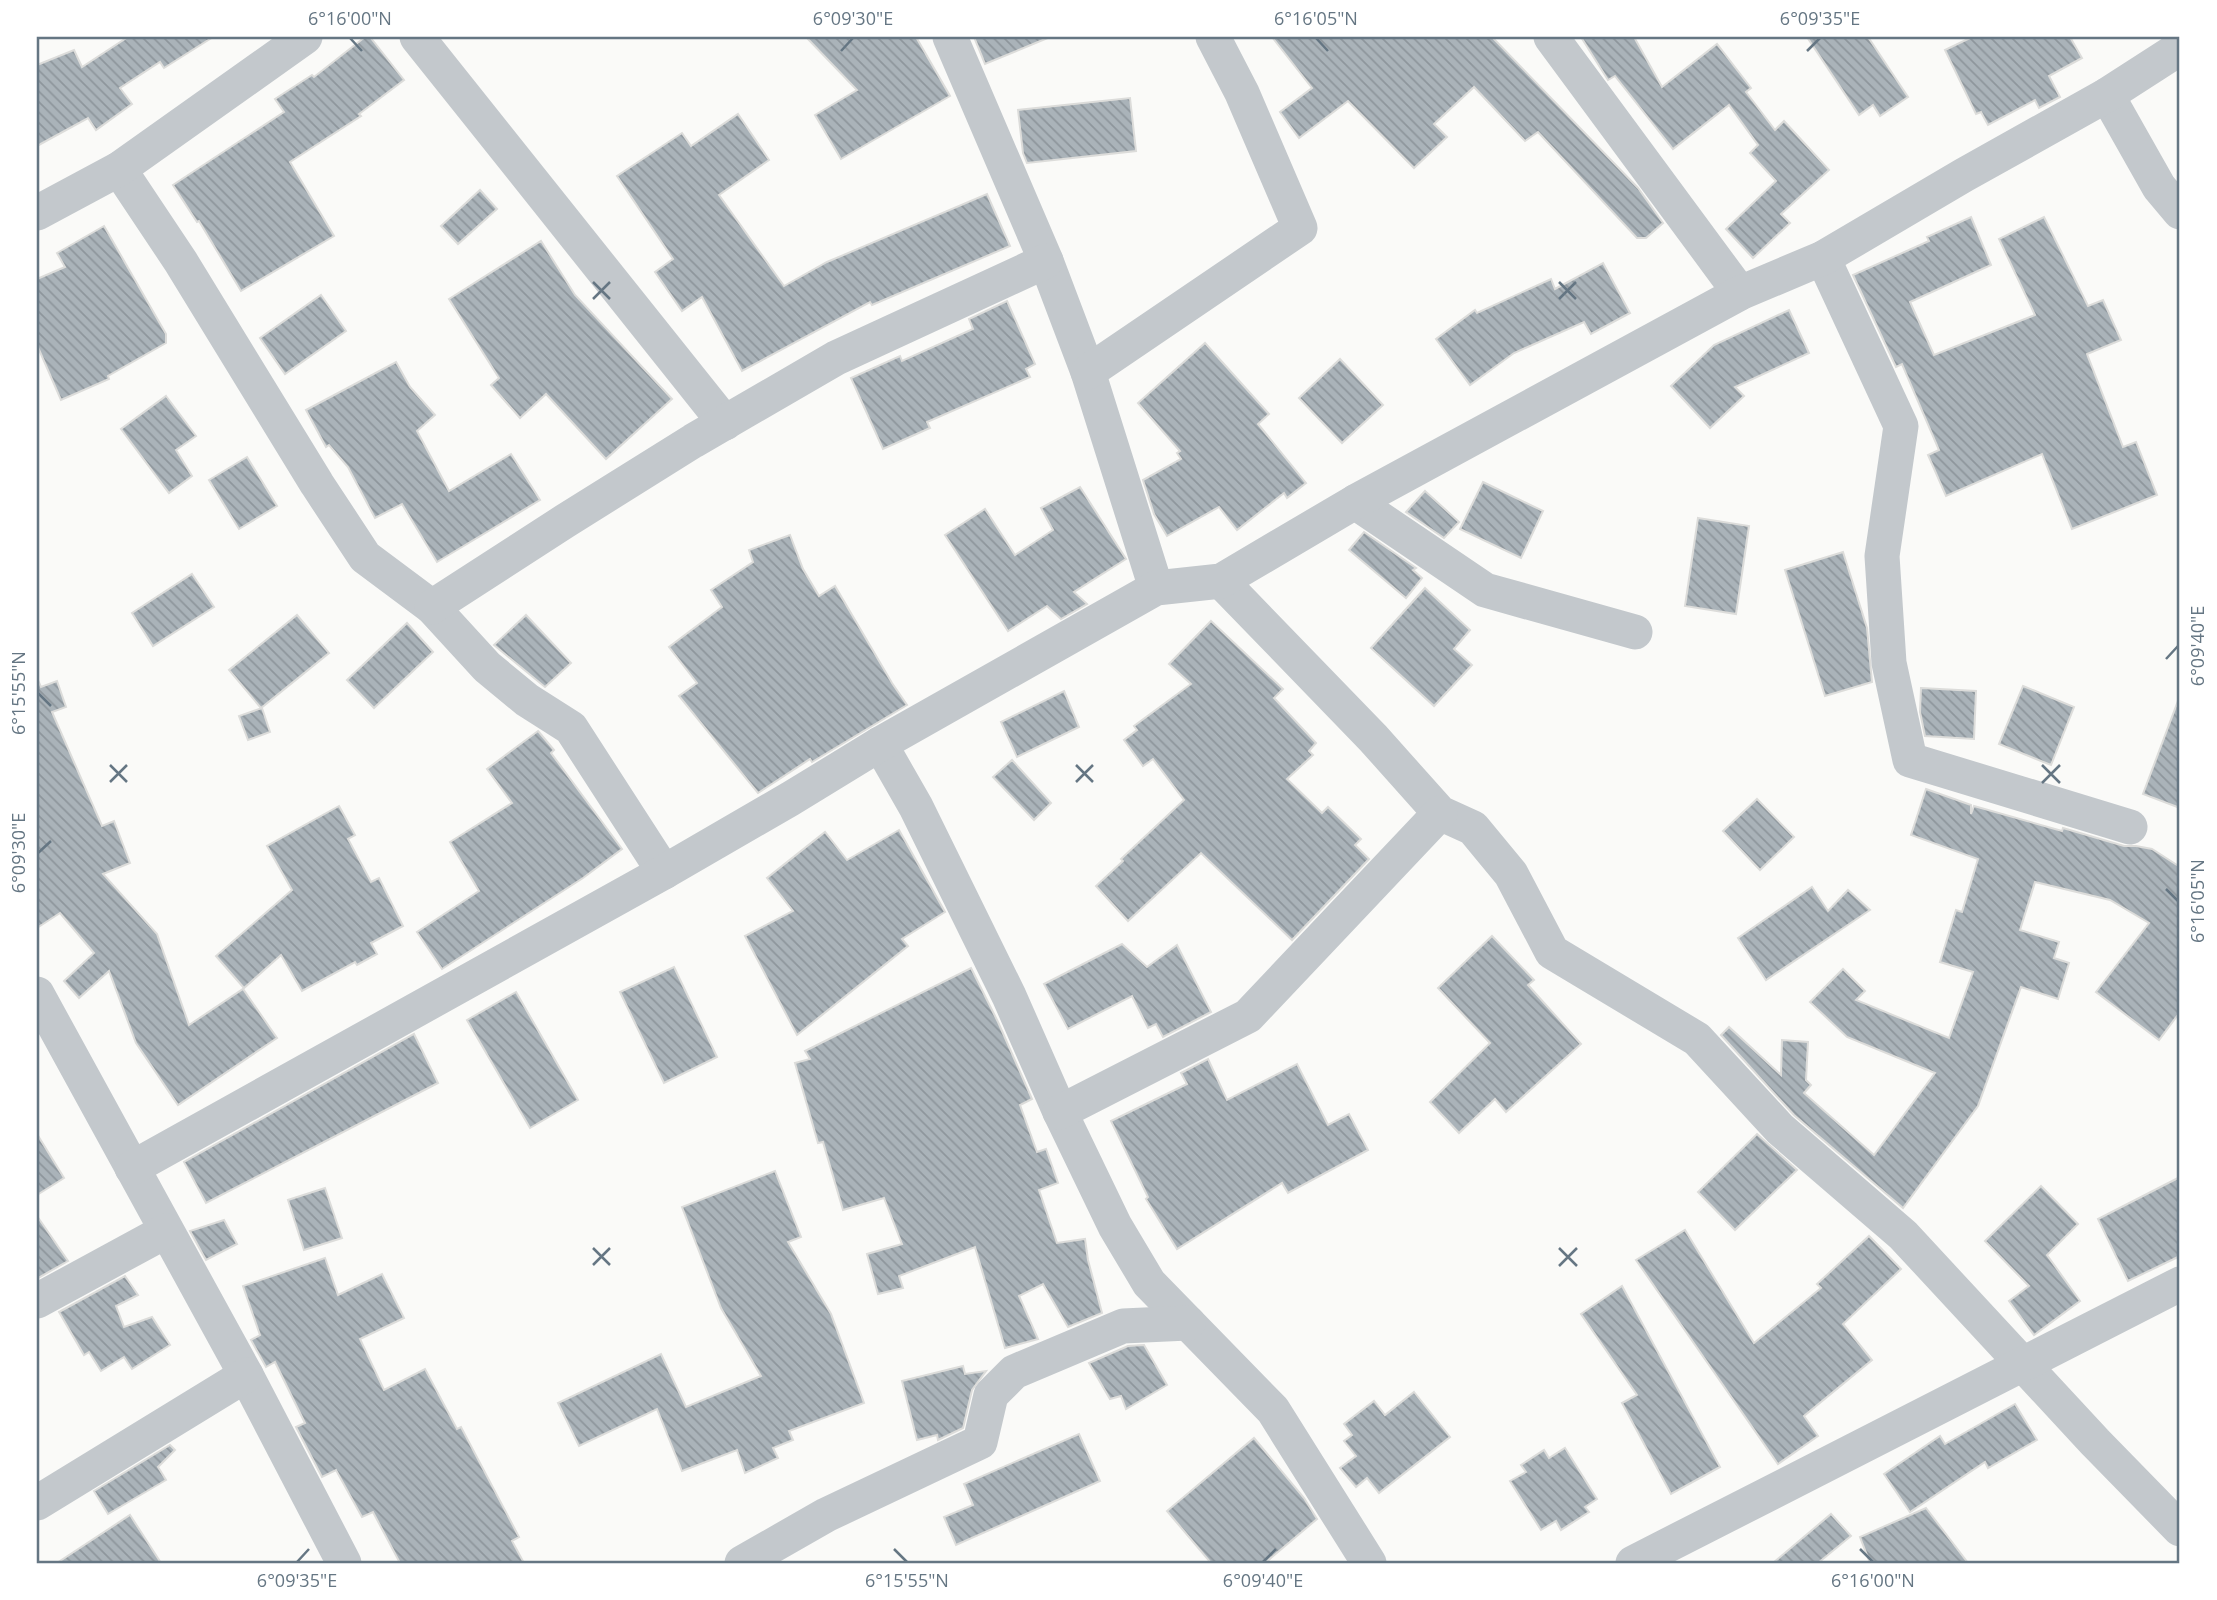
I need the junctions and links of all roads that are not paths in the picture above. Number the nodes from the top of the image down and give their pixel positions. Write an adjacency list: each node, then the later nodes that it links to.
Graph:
1 (305, 37): 8 (street)
2 (417, 37): 15 (street)
3 (950, 37): 12 (street)
4 (1213, 37): 14 (street)
5 (1551, 37): 13 (street)
6 (2180, 48): 7 (street)
7 (2107, 95): 9 (street); 11 (street)
8 (119, 169): 10 (street); 19 (street)
9 (2180, 212)
10 (37, 214)
11 (1823, 258): 13 (street); 23 (street)
12 (1046, 261): 14 (street); 15 (street)
13 (1740, 293): 16 (street)
14 (1088, 372): 18 (street)
15 (724, 423): 19 (street)
16 (1355, 502): 17 (street); 20 (street)
17 (1221, 581): 18 (street); 22 (street)
18 (1156, 588): 21 (street)
19 (432, 607): 24 (street)
20 (1635, 632)
21 (880, 744): 24 (street); 26 (street)
22 (1440, 813): 26 (street); 32 (street)
23 (2130, 827)
24 (664, 872): 27 (street)
25 (37, 994): 27 (street)
26 (1060, 1112): 31 (street)
27 (132, 1168): 28 (street)
28 (166, 1231): 30 (street); 33 (street)
29 (2180, 1284): 32 (street)
30 (37, 1301)
31 (1188, 1323): 37 (street); 38 (street)
32 (2024, 1365): 35 (street); 39 (street)
33 (246, 1375): 34 (street); 36 (street)
34 (37, 1503)
35 (2180, 1529)
36 (344, 1563)
37 (742, 1563)
38 (1369, 1563)
39 (1633, 1563)

